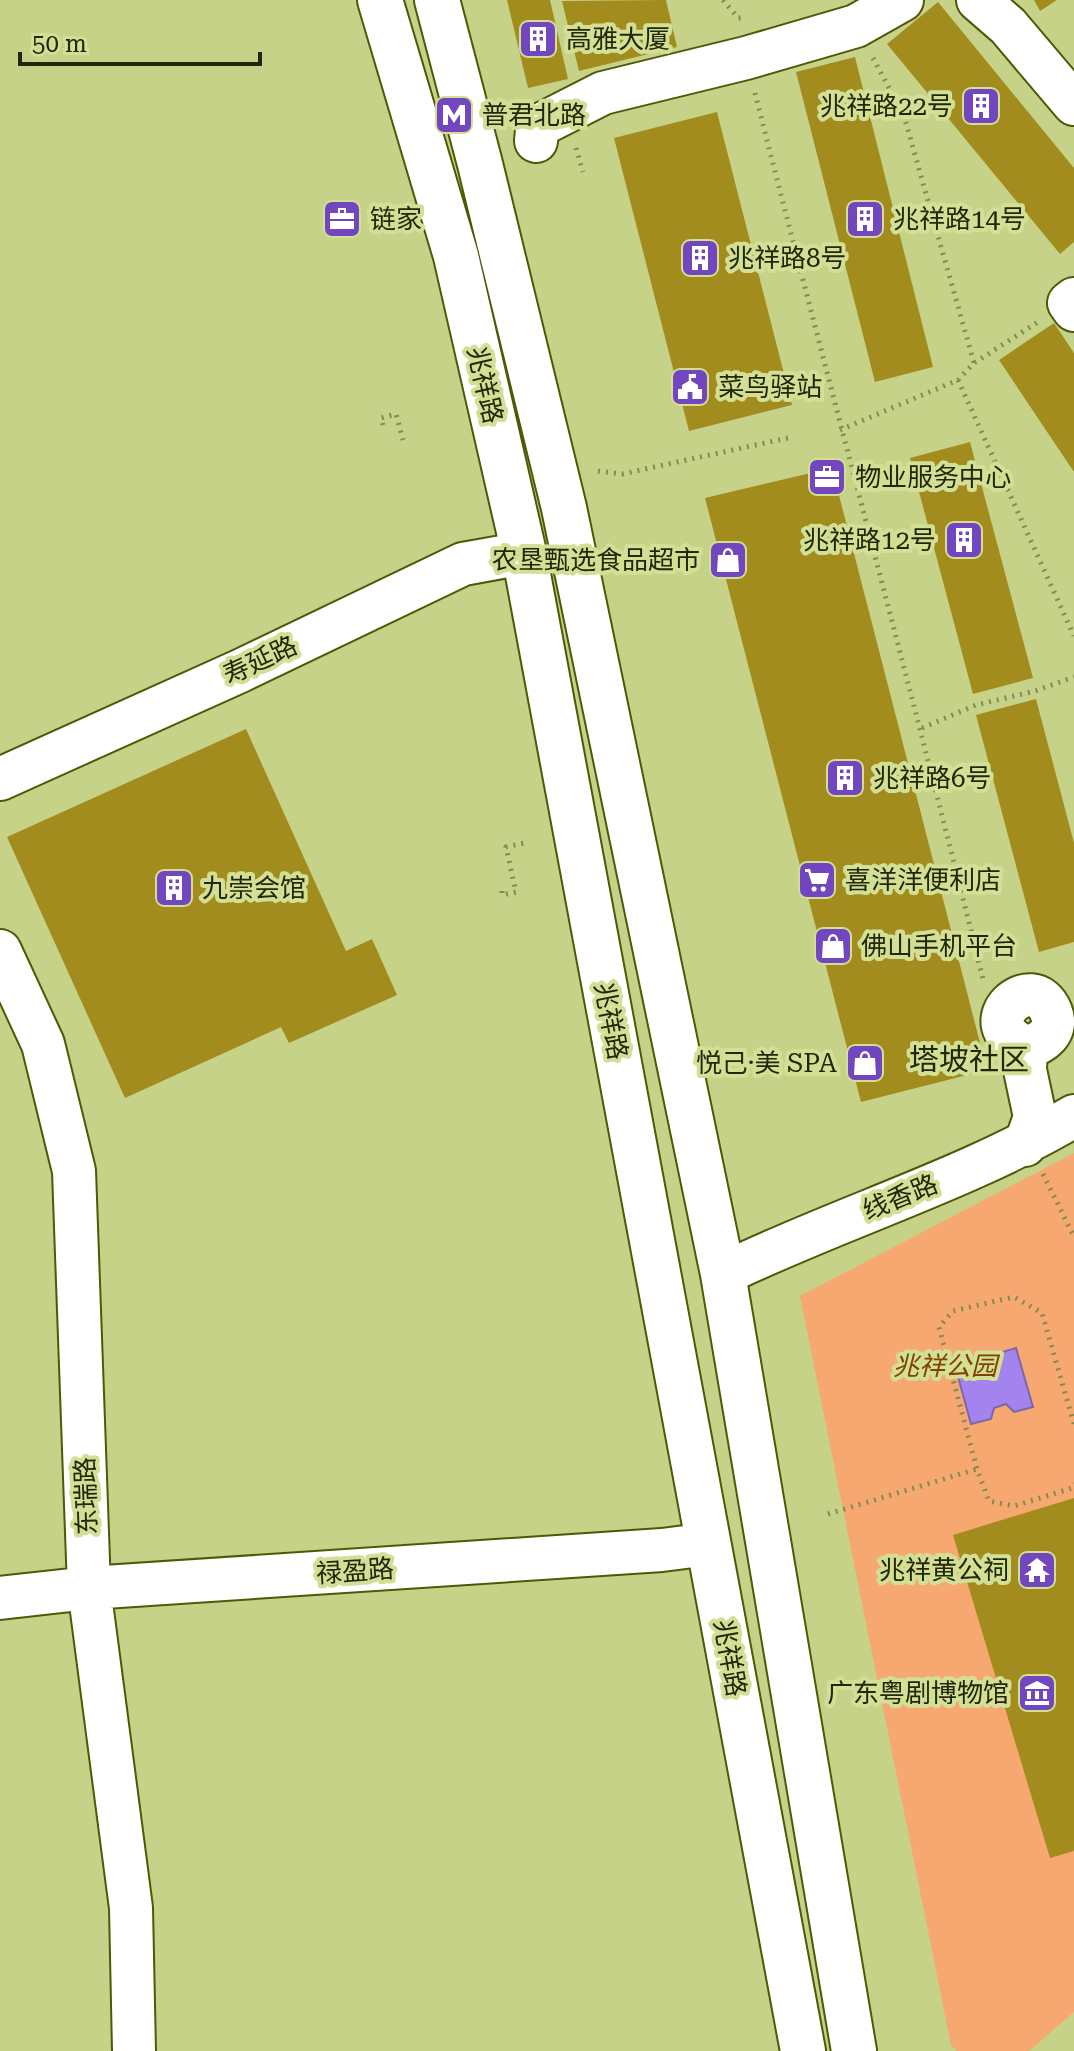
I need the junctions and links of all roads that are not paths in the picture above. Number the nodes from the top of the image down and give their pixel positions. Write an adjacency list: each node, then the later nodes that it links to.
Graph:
1 (370, 0): 6 (main road)
2 (380, 0): 6 (main road, 兆祥路)
3 (437, 0): 15 (main road, 兆祥路)
4 (902, 0): 8 (street)
5 (978, 0): 7 (street)
6 (394, 48): 9 (main road, 兆祥路)
7 (1074, 104)
8 (556, 143)
9 (524, 553): 10 (street, 寿延路); 16 (main road, 兆祥路)
10 (0, 779)
11 (0, 951): 17 (street, 东瑞路)
12 (1062, 998): 14 (street)
13 (1074, 1116): 14 (street, 线香路)
14 (1025, 1145): 15 (street, 线香路)
15 (723, 1274): 21 (main road, 兆祥路)
16 (709, 1544): 17 (street, 禄盈路); 20 (main road, 兆祥路)
17 (89, 1588): 18 (street, 禄盈路); 19 (street, 东瑞路)
18 (0, 1598)
19 (134, 2051)
20 (803, 2051)
21 (854, 2051)

